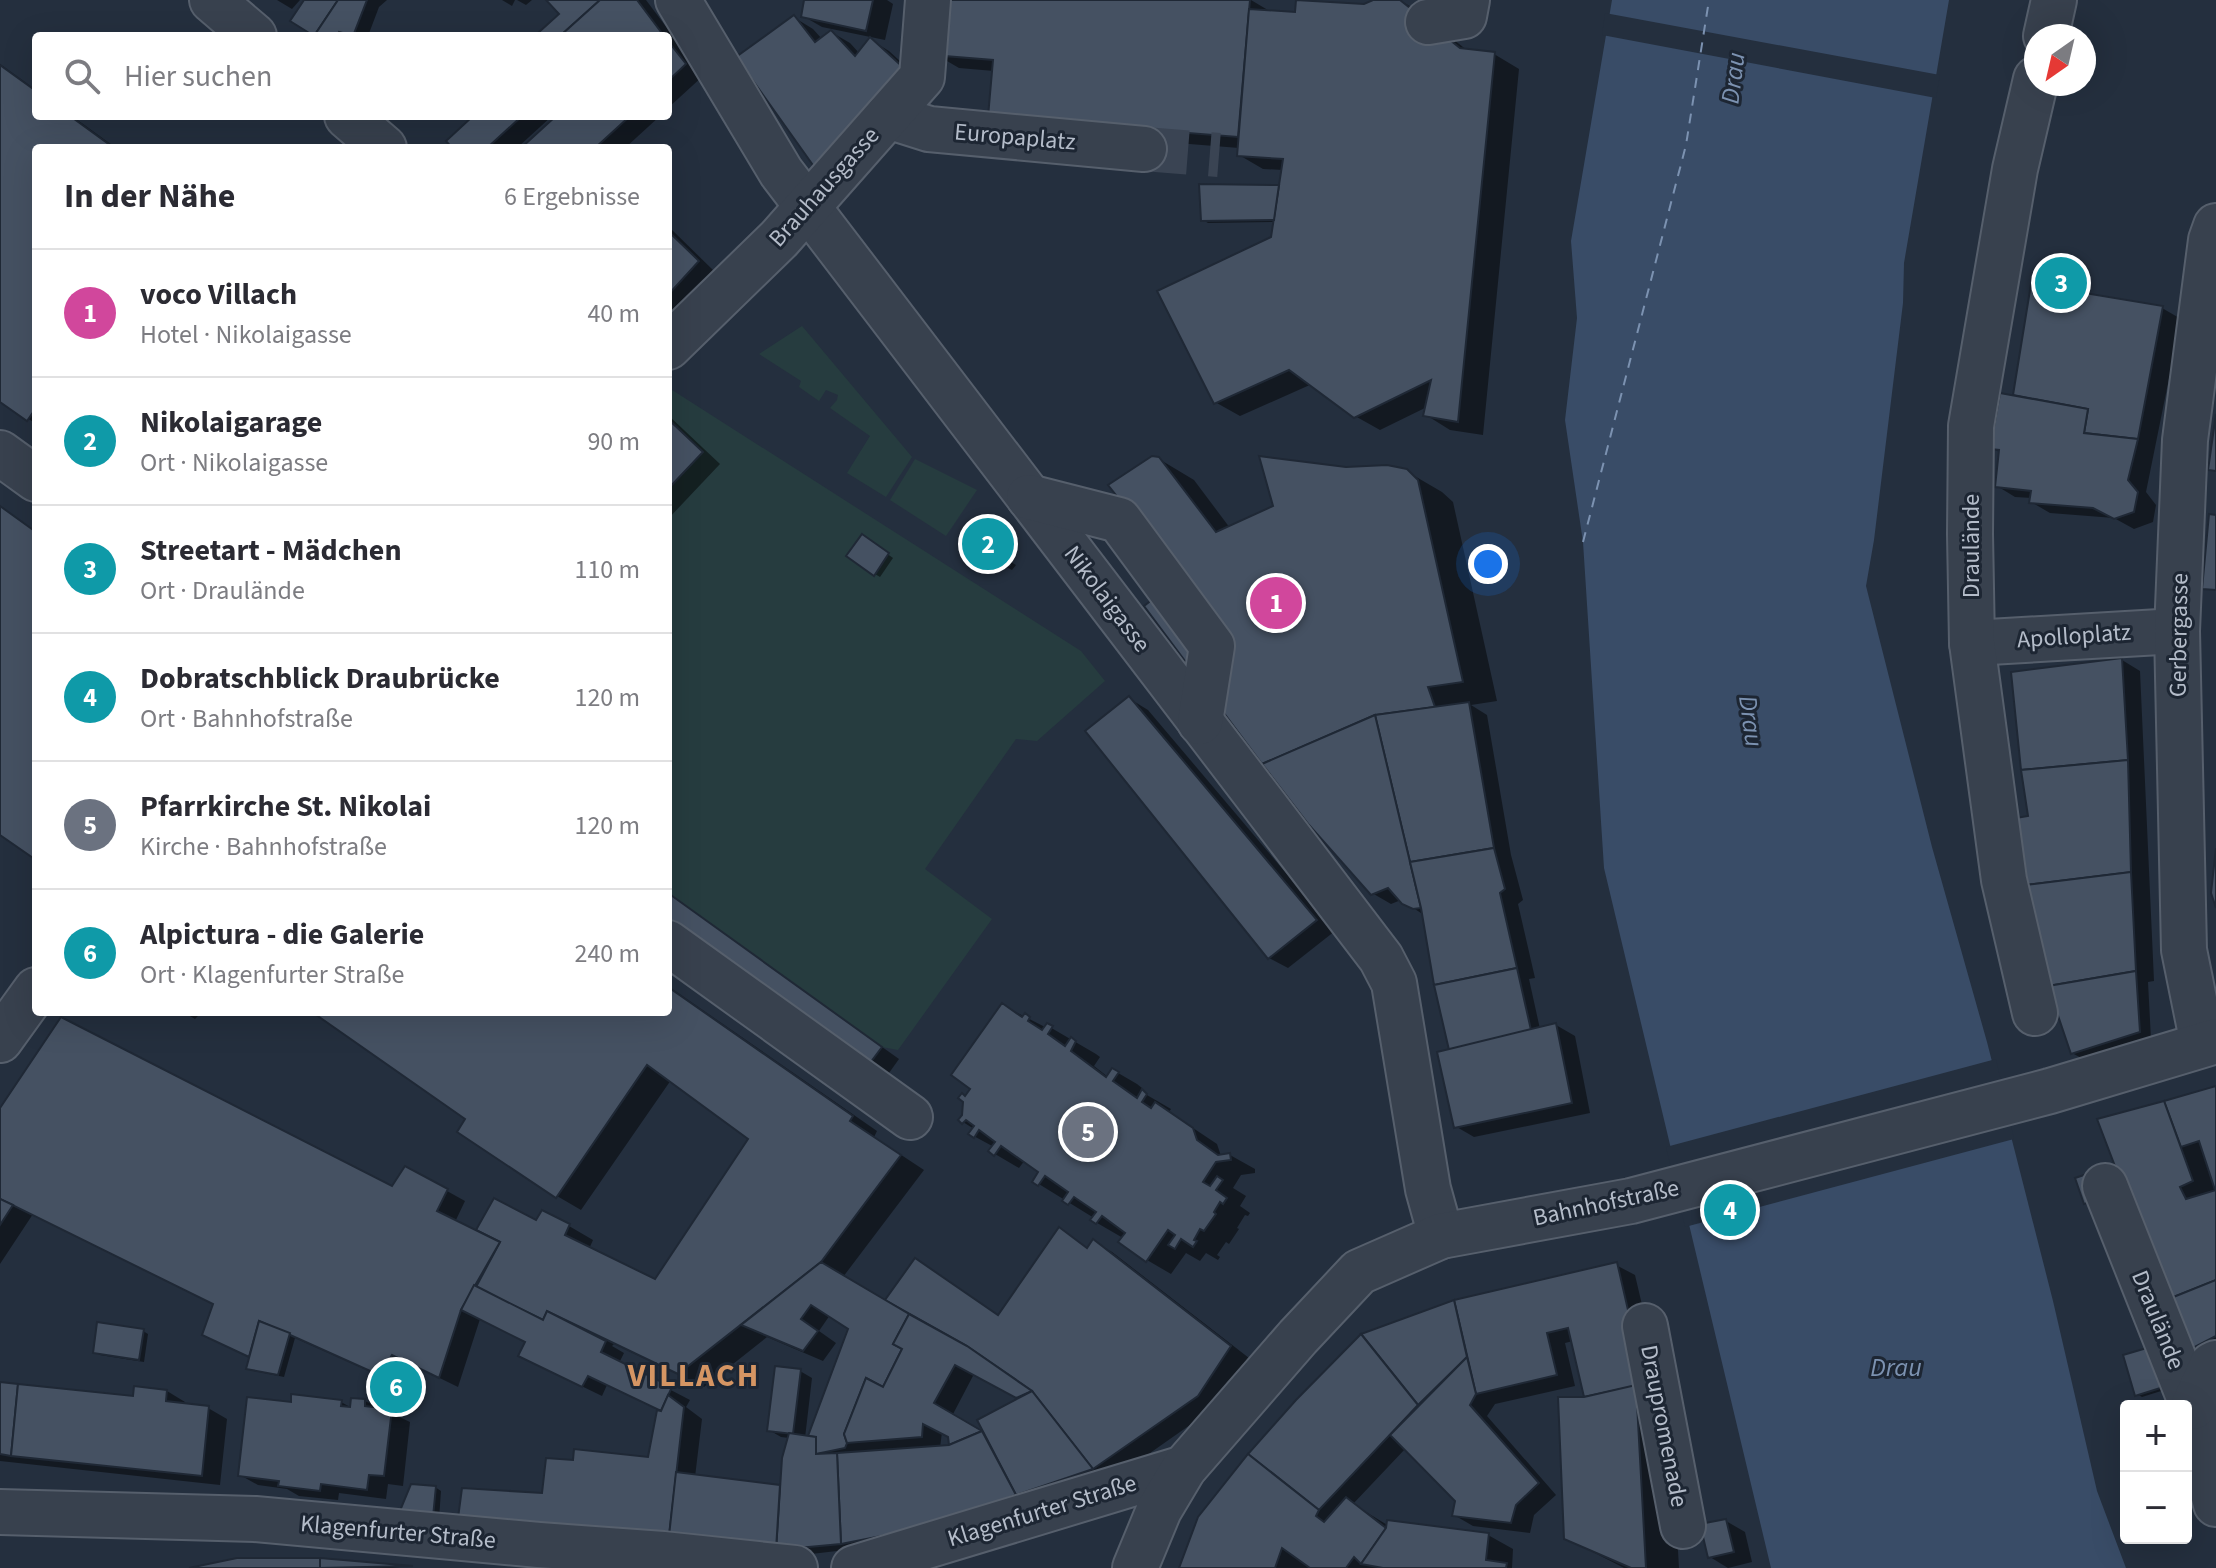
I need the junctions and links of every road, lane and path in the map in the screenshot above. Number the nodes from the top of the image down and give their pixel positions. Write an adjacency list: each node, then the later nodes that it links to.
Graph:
1 (212, 0): 8 (street)
2 (678, 0): 14 (street, Nikolaigasse)
3 (928, 0): 10 (street, Brauhausgasse)
4 (1467, 0): 6 (street)
5 (2054, 0): 7 (street)
6 (1428, 22)
7 (2049, 24)
8 (249, 32)
9 (2032, 96): 22 (street, Draulände)
10 (888, 116): 13 (street, Europaplatz); 14 (street, Brauhausgasse)
11 (352, 120): 12 (street)
12 (379, 144)
13 (1144, 149)
14 (808, 207): 16 (street, Brauhausgasse); 20 (street, Nikolaigasse)
15 (2216, 226): 19 (street, Gerbergasse)
16 (672, 343)
17 (0, 453): 18 (street)
18 (32, 476)
19 (2199, 493): 21 (street, Gerbergasse)
20 (1029, 497): 23 (street, Nikolaigasse); 23 (street)
21 (2177, 631): 22 (street, Apolloplatz); 28 (street, Gerbergasse)
22 (1972, 643): 26 (street, Draulände)
23 (1200, 722): 31 (street, Nikolaigasse)
24 (672, 946): 29 (street)
25 (22, 988): 27 (street)
26 (2035, 1013)
27 (0, 1040)
28 (2209, 1042): 31 (street, Bahnhofstraße)
29 (910, 1117)
30 (2105, 1186): 34 (street, Draulände)
31 (1441, 1236): 35 (street, Bahnhofstraße)
32 (1645, 1326): 38 (street, Draupromenade)
33 (2216, 1363): 34 (street)
34 (2193, 1407): 36 (street, Draulände)
35 (1184, 1468): 40 (street, Klagenfurter Straße); 41 (street, Bahnhofstraße)
36 (2216, 1504)
37 (0, 1512): 39 (street, Klagenfurter Straße)
38 (1683, 1526)
39 (795, 1568)
40 (854, 1568)
41 (1135, 1568)

